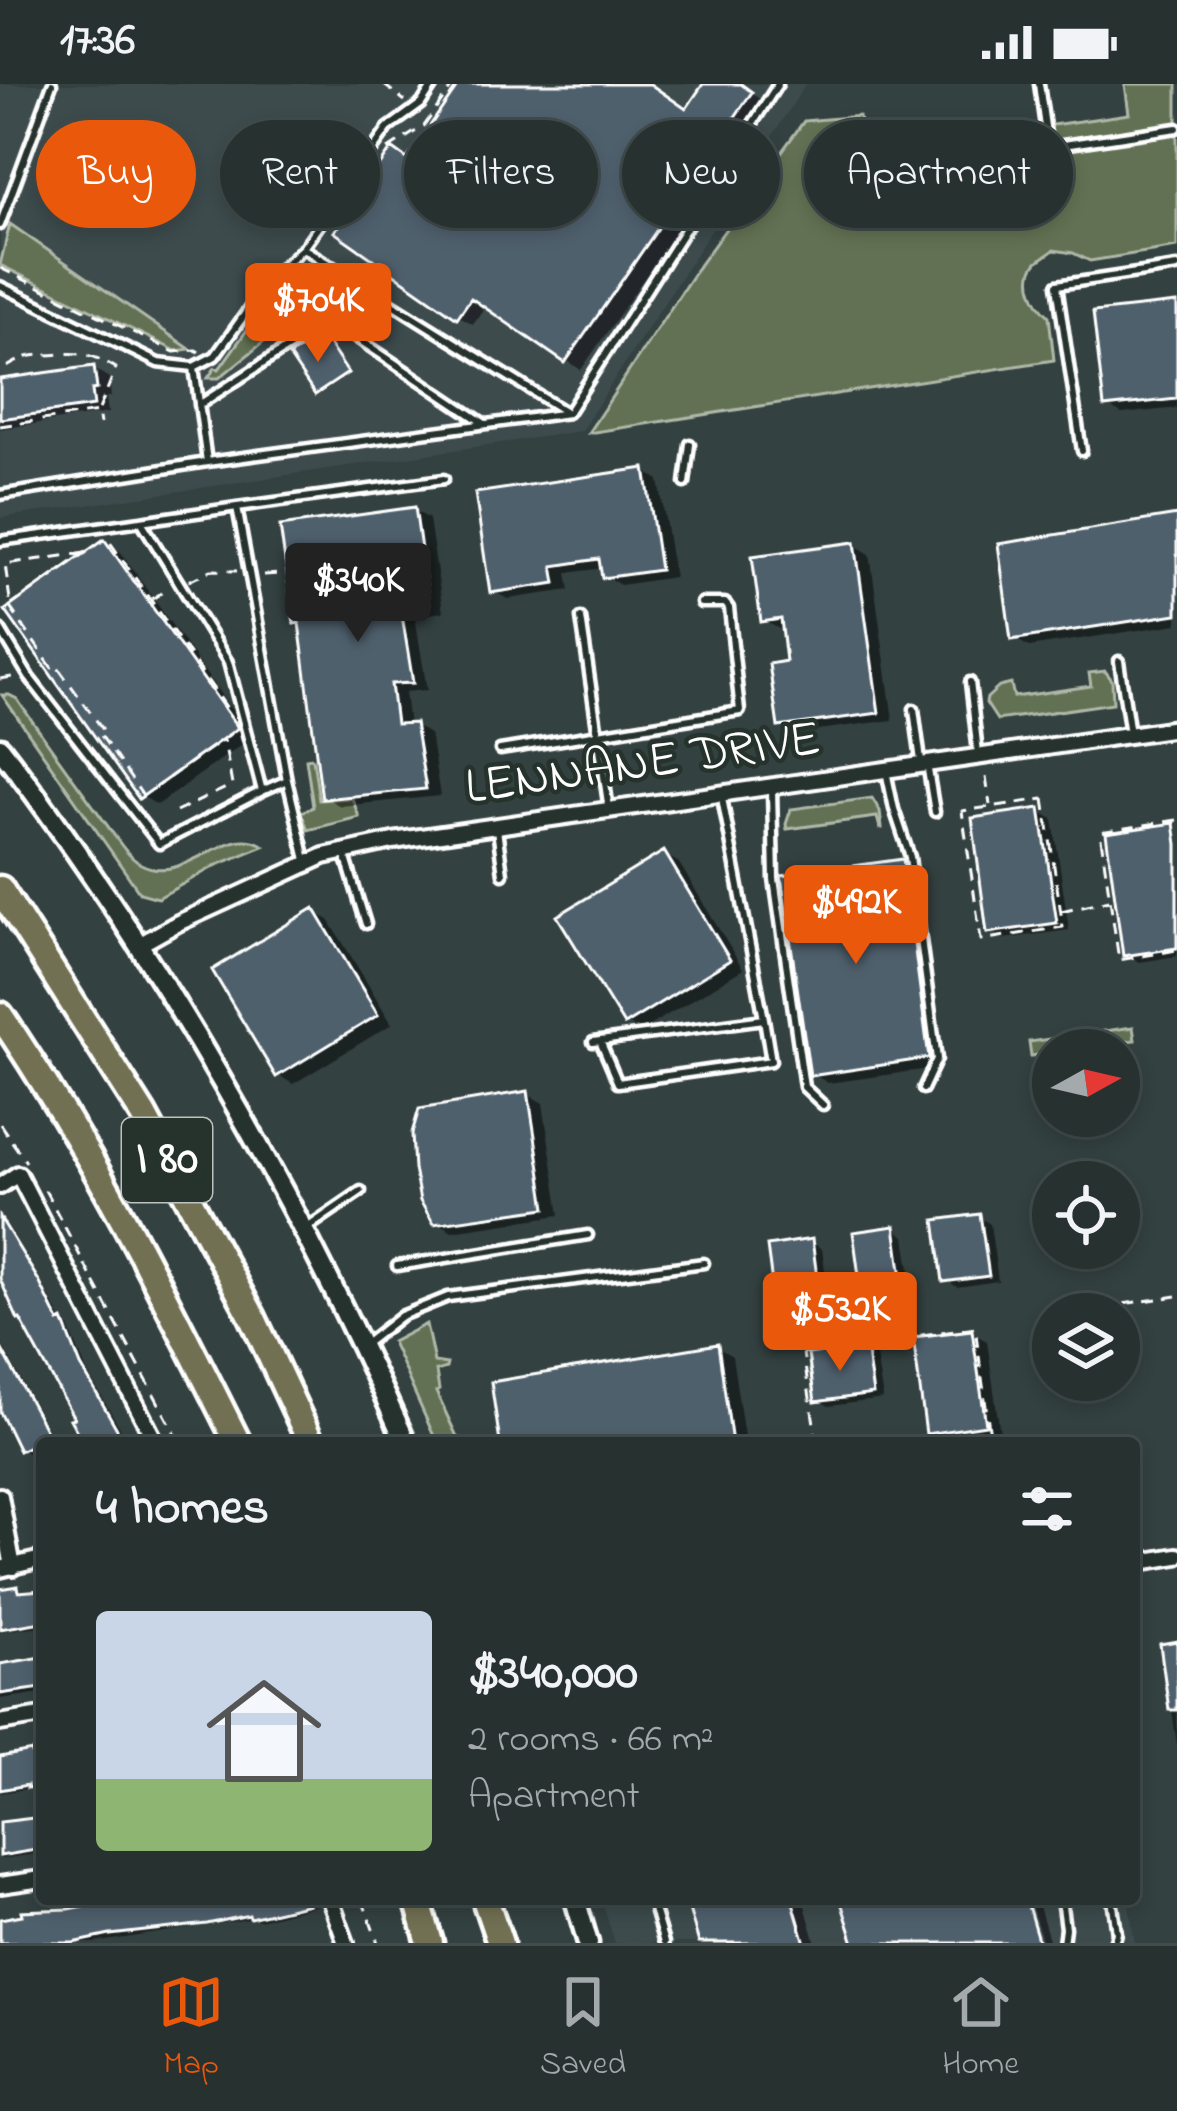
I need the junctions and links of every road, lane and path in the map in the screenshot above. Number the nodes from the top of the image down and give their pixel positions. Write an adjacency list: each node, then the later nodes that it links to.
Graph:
1 (52, 84): 10 (lane)
2 (434, 84): 11 (lane)
3 (454, 84): 9 (path)
4 (778, 84): 22 (lane)
5 (1039, 84): 6 (lane)
6 (1044, 120)
7 (1177, 128): 8 (lane)
8 (1073, 144)
9 (384, 153)
10 (0, 225)
11 (303, 248): 17 (lane); 22 (lane)
12 (1177, 267): 27 (lane)
13 (0, 268): 17 (path)
14 (316, 273): 16 (path)
15 (0, 286): 19 (lane)
16 (272, 292)
17 (208, 359): 19 (lane)
18 (7, 367): 21 (path)
19 (194, 367): 20 (lane)
20 (199, 405): 24 (lane); 28 (lane)
21 (98, 412): 23 (path); 25 (path)
22 (568, 413): 24 (lane)
23 (100, 424)
24 (485, 424): 28 (lane)
25 (0, 426)
26 (690, 444): 30 (lane)
27 (1082, 451)
28 (207, 462): 31 (lane)
29 (444, 479): 32 (lane)
30 (685, 483)
31 (0, 495)
32 (237, 507): 33 (lane); 36 (lane)
33 (141, 521): 34 (lane); 38 (lane)
34 (0, 542)
35 (85, 553): 41 (path)
36 (249, 573): 37 (path); 38 (path); 59 (lane)
37 (282, 574)
38 (180, 585): 39 (path); 61 (lane)
39 (150, 600): 41 (path); 46 (path)
40 (701, 603): 50 (lane)
41 (9, 607): 52 (path)
42 (581, 619): 50 (lane)
43 (0, 629): 61 (lane)
44 (1118, 662): 51 (lane)
45 (970, 682): 55 (lane)
46 (227, 709)
47 (914, 709): 56 (lane)
48 (240, 727): 52 (path)
49 (1177, 728): 51 (street, LENNANE DRIVE)
50 (598, 734): 54 (lane); 64 (lane)
51 (1130, 734): 55 (street, LENNANE DRIVE)
52 (224, 738): 65 (path)
53 (0, 748): 76 (street)
54 (500, 750)
55 (978, 756): 56 (street, LENNANE DRIVE)
56 (924, 764): 57 (street, LENNANE DRIVE); 66 (lane)
57 (886, 770): 60 (street, LENNANE DRIVE); 80 (lane)
58 (986, 777): 63 (path)
59 (287, 780): 61 (lane); 70 (lane)
60 (772, 786): 62 (street, LENNANE DRIVE); 81 (lane)
61 (262, 791)
62 (721, 794): 64 (street, LENNANE DRIVE); 79 (lane)
63 (990, 806): 74 (path); 74 (path)
64 (609, 809): 68 (street, LENNANE DRIVE)
65 (176, 812)
66 (935, 812)
67 (1177, 820): 73 (path)
68 (496, 826): 69 (street, LENNANE DRIVE); 71 (lane)
69 (344, 851): 70 (street, LENNANE DRIVE); 75 (lane)
70 (307, 863): 76 (street, LENNANE DRIVE)
71 (503, 874)
72 (0, 890): 97 (highway, I 80)
73 (1110, 900): 74 (path); 77 (path)
74 (1061, 911)
75 (366, 924)
76 (139, 945): 87 (street)
77 (1177, 950)
78 (0, 1015): 96 (highway, I 80)
79 (764, 1019): 79 (lane)
80 (923, 1089)
81 (824, 1105)
82 (0, 1124): 83 (path)
83 (22, 1168): 85 (street); 94 (street)
84 (39, 1181): 95 (path)
85 (0, 1186)
86 (361, 1191): 87 (lane)
87 (304, 1230): 93 (street)
88 (589, 1235): 90 (lane)
89 (704, 1262): 93 (lane)
90 (397, 1266)
91 (1177, 1296): 92 (path)
92 (1140, 1301)
93 (362, 1347): 98 (street)
94 (153, 1437)
95 (176, 1437)
96 (235, 1437)
97 (308, 1437)
98 (403, 1437)
99 (816, 1437): 100 (path)
100 (990, 1437)
101 (0, 1496): 105 (street)
102 (1177, 1556): 104 (street)
103 (36, 1560): 105 (street)
104 (1140, 1562)
105 (6, 1568)
106 (36, 1718): 107 (street)
107 (0, 1723)
108 (36, 1880): 109 (street)
109 (0, 1885)
110 (333, 1905): 118 (street)
111 (364, 1905): 119 (path)
112 (418, 1905): 120 (highway)
113 (487, 1905): 121 (highway)
114 (577, 1905): 122 (street)
115 (653, 1905): 123 (lane)
116 (1062, 1905): 124 (lane)
117 (1113, 1905): 125 (lane)
118 (346, 1943)
119 (378, 1943)
120 (430, 1943)
121 (500, 1943)
122 (589, 1943)
123 (664, 1943)
124 (1064, 1943)
125 (1114, 1943)

